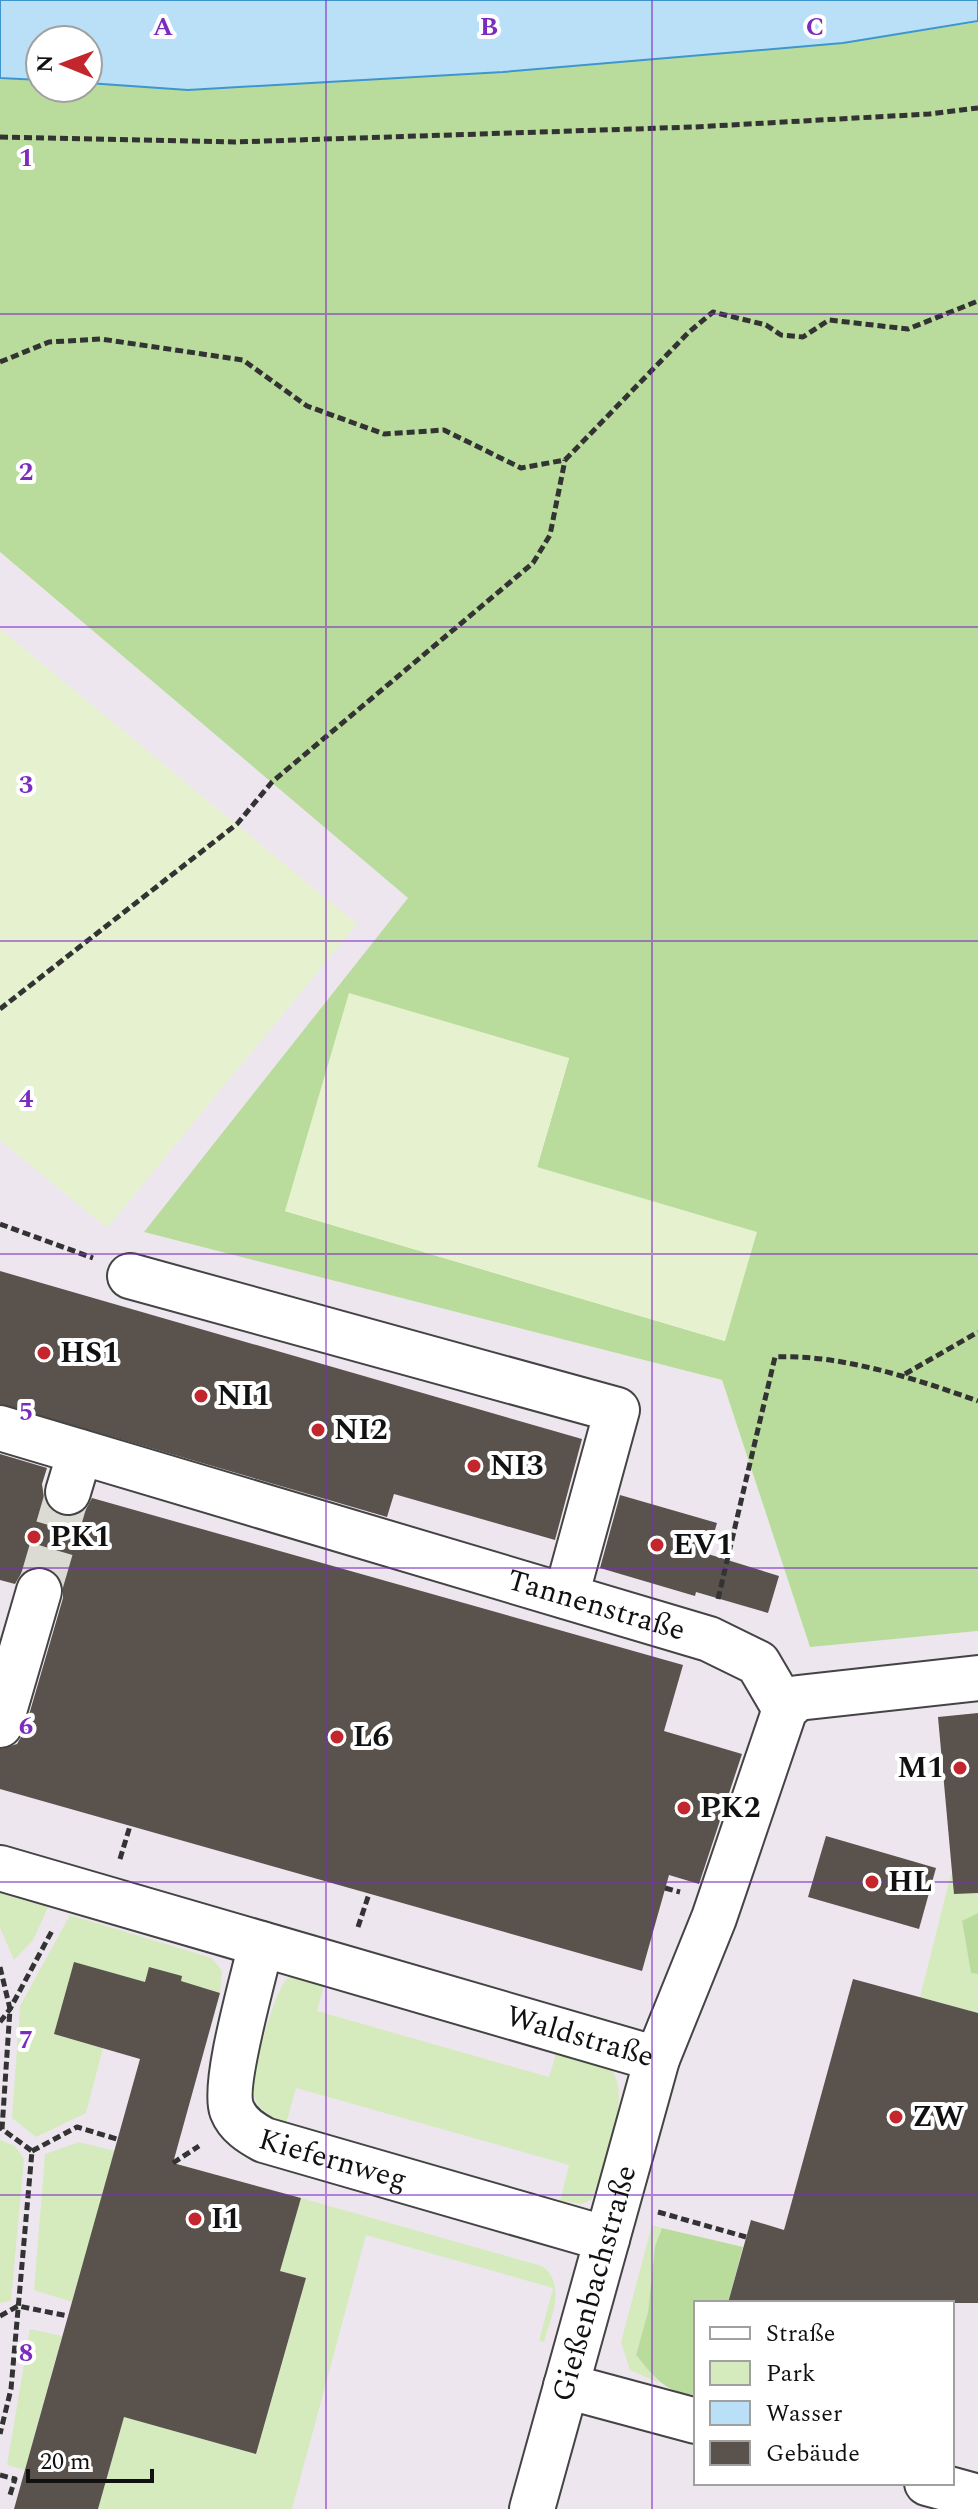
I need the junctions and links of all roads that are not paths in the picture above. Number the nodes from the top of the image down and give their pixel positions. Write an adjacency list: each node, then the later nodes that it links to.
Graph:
1 (130, 1276): 4 (lane)
2 (0, 1428): 4 (lane, Tannenstraße)
3 (39, 1591): 7 (lane)
4 (566, 1596): 6 (lane, Tannenstraße)
5 (978, 1678): 6 (lane)
6 (785, 1709): 10 (lane, Waldstraße)
7 (0, 1725)
8 (0, 1868): 9 (lane, Waldstraße)
9 (261, 1944): 10 (lane, Waldstraße); 11 (lane, Kiefernweg)
10 (657, 2059): 11 (lane, Gießenbachstraße)
11 (607, 2239): 12 (lane, Gießenbachstraße)
12 (566, 2386): 13 (lane); 16 (lane, Gießenbachstraße)
13 (694, 2420)
14 (934, 2485): 15 (lane)
15 (978, 2497)
16 (532, 2509)

